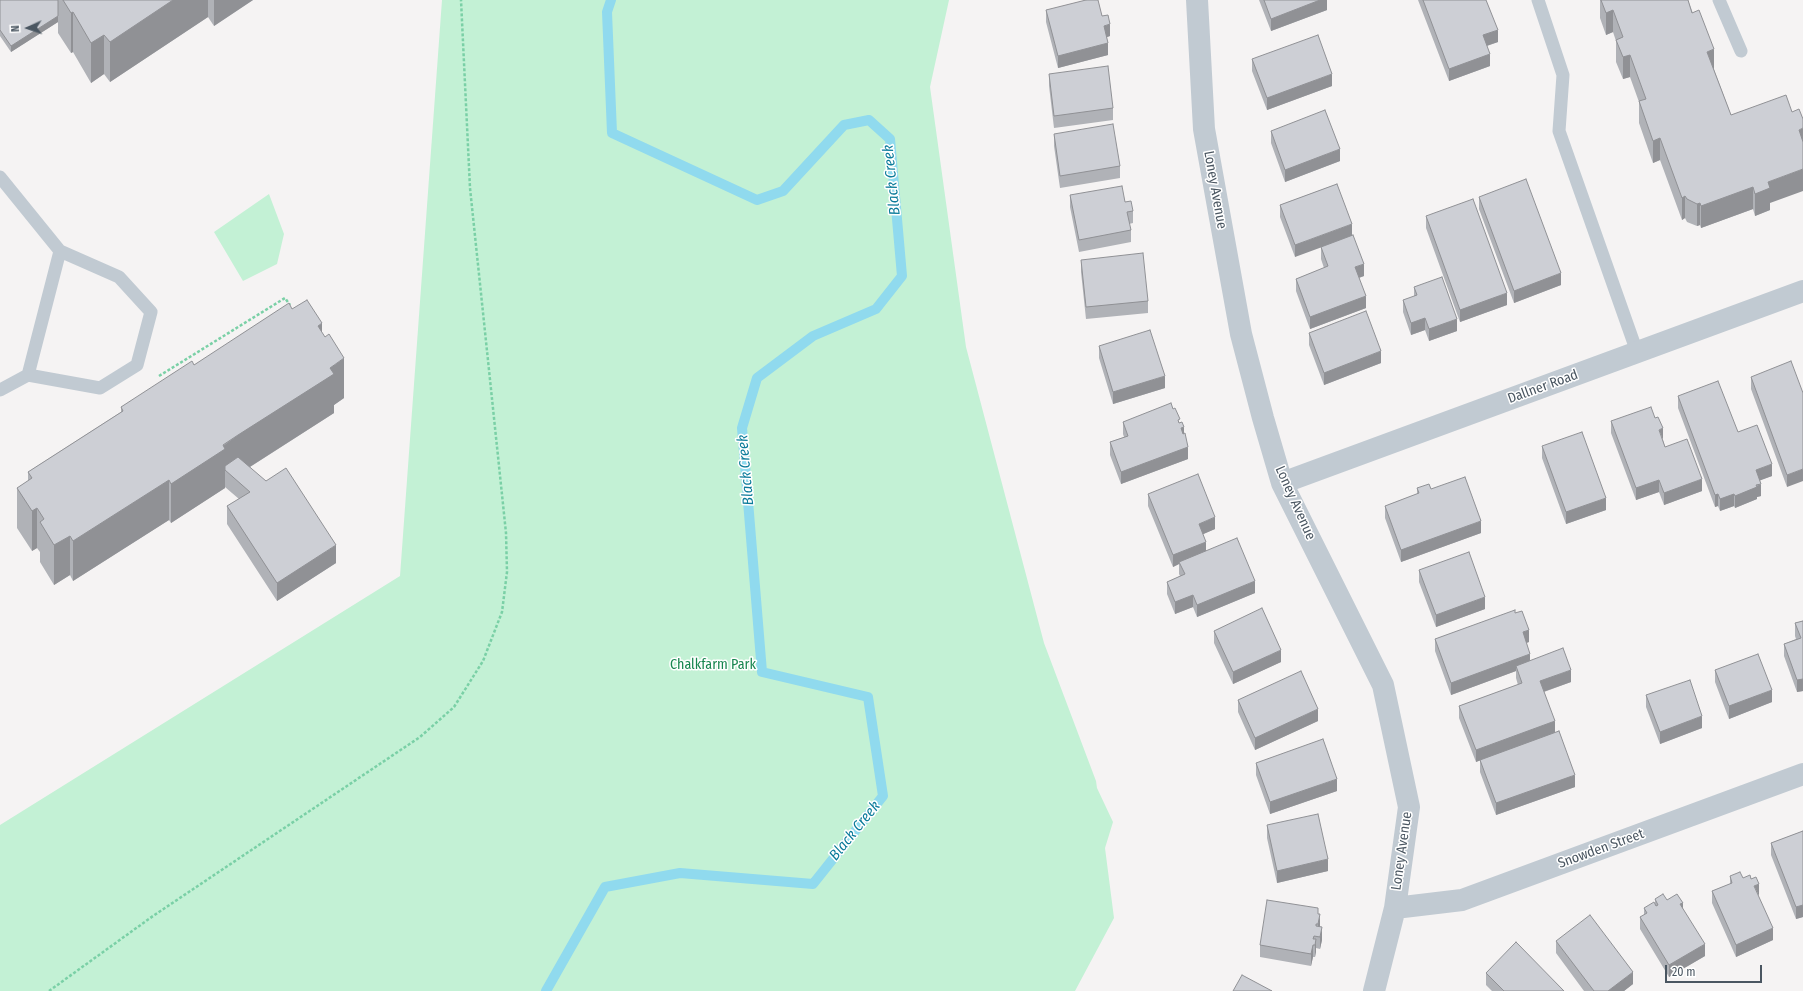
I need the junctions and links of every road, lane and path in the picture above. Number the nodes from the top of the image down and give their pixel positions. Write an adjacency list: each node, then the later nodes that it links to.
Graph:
1 (461, 0): 17 (path)
2 (1197, 0): 14 (street, Loney Avenue)
3 (1538, 0): 10 (lane)
4 (1720, 0): 5 (lane)
5 (1741, 51)
6 (0, 177): 7 (lane)
7 (60, 251): 11 (lane); 12 (lane)
8 (1803, 291): 10 (street, Dallner Road)
9 (293, 311): 11 (path)
10 (1637, 352): 14 (street, Dallner Road)
11 (137, 365): 12 (lane)
12 (28, 375): 13 (lane)
13 (0, 390)
14 (1282, 483): 16 (street, Loney Avenue)
15 (1803, 774): 16 (street, Snowden Street)
16 (1395, 908): 18 (street, Loney Avenue)
17 (49, 991)
18 (1374, 991)

